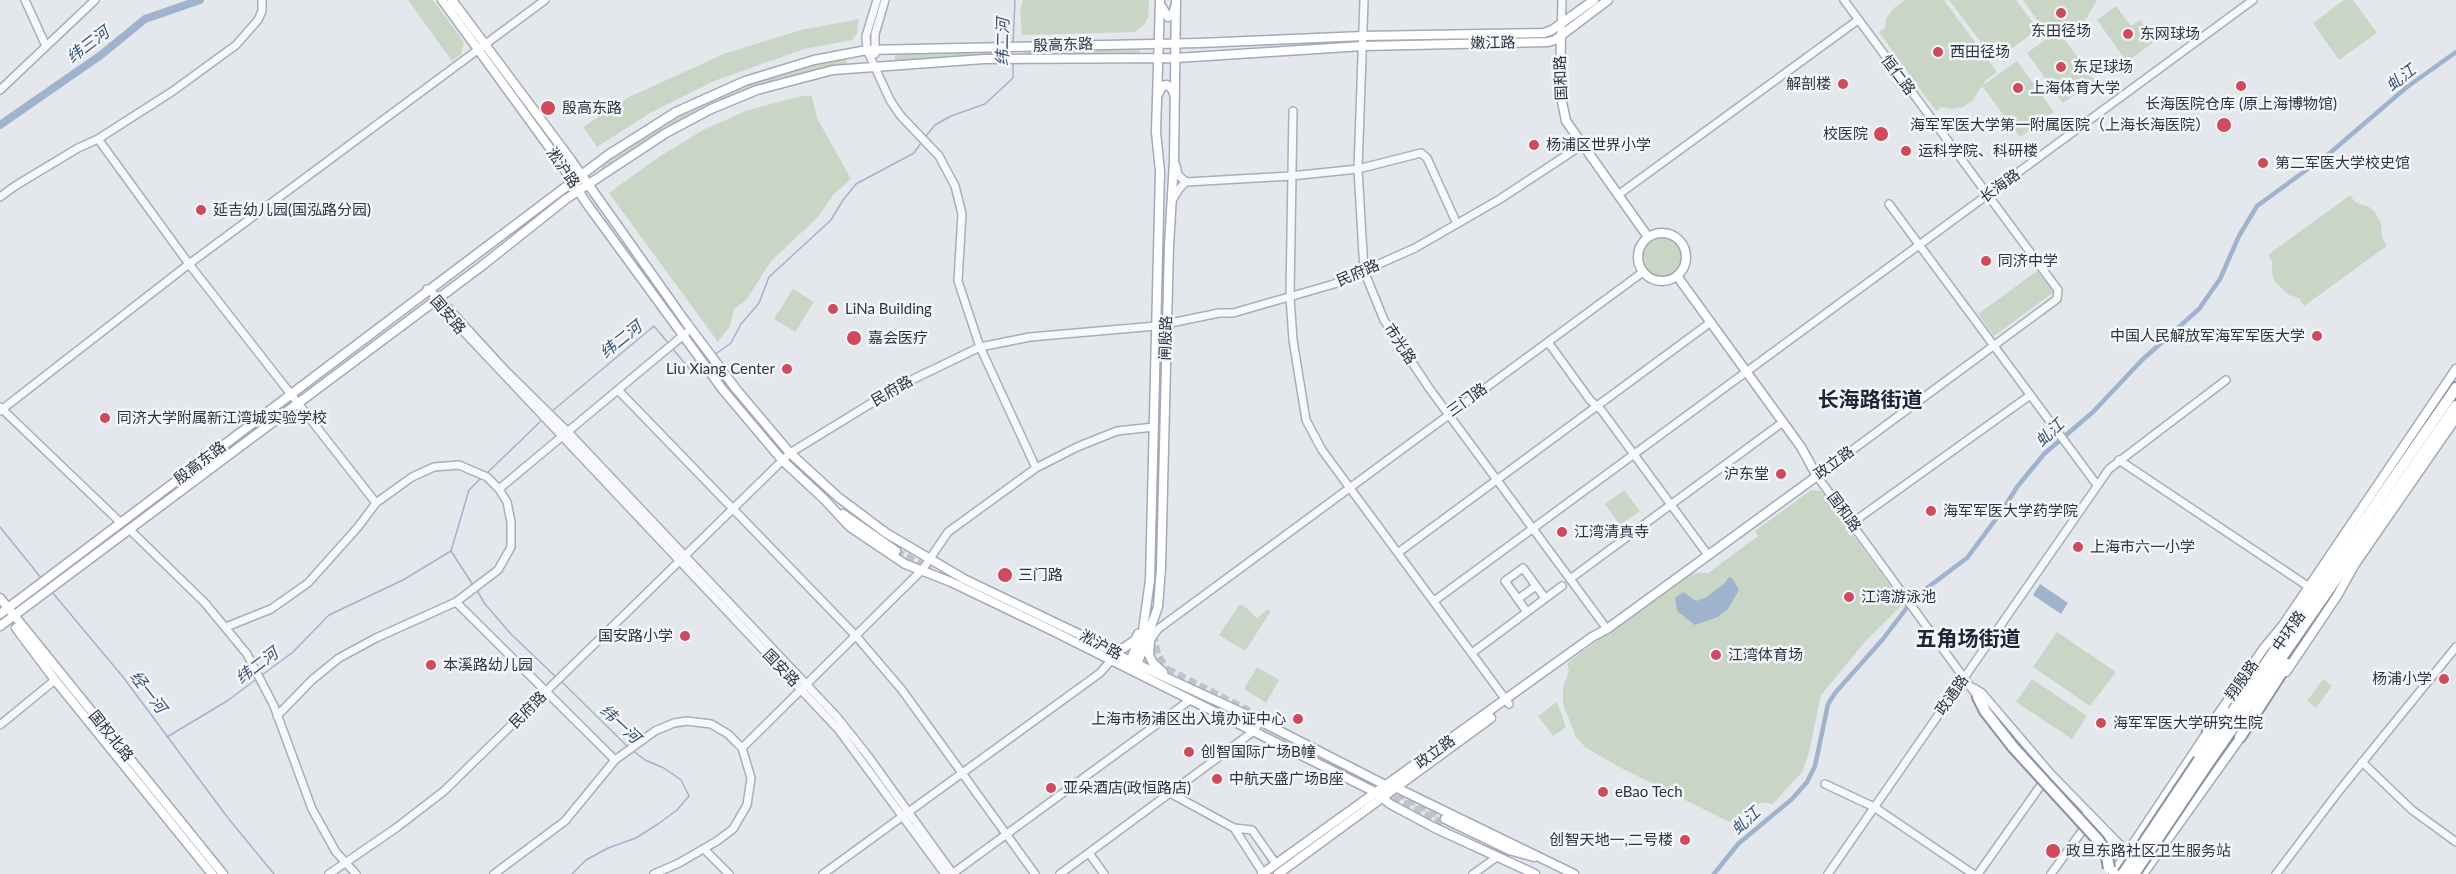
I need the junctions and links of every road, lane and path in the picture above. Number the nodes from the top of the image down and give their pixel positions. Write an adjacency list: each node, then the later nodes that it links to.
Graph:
1 (25, 0): 23 (street)
2 (95, 0): 23 (street)
3 (262, 0): 34 (street)
4 (442, 0): 25 (main road, 淞沪路)
5 (452, 0): 25 (main road, 淞沪路)
6 (545, 0): 25 (street)
7 (876, 0): 26 (street)
8 (885, 0): 26 (street)
9 (1176, 0): 16 (main road); 22 (main road, 闸殷路)
10 (1364, 0): 20 (street, 市光路)
11 (1562, 0): 18 (street, 国和路)
12 (1594, 0): 18 (main road, 嫩江路)
13 (1608, 0): 19 (main road, 嫩江路)
14 (1844, 0): 17 (street, 恒仁路)
15 (2253, 0): 45 (street, 长海路)
16 (1160, 2): 21 (main road, 闸殷路)
17 (1858, 20): 44 (street); 45 (street, 恒仁路)
18 (1561, 24): 19 (street, 国和路); 20 (main road, 嫩江路)
19 (1561, 35): 24 (main road, 嫩江路); 35 (main road, 国和路)
20 (1363, 36): 22 (main road, 殷高东路); 24 (street, 市光路)
21 (1158, 43): 22 (main road, 殷高东路); 26 (main road, 殷高东路); 27 (main road, 闸殷路)
22 (1176, 43): 28 (main road, 闸殷路)
23 (46, 46): 30 (street)
24 (1364, 46): 28 (main road, 殷高东路); 37 (street, 市光路)
25 (481, 48): 38 (main road, 淞沪路); 40 (main road, 淞沪路); 52 (street)
26 (871, 50): 29 (street); 38 (main road, 殷高东路)
27 (1159, 58): 28 (main road, 殷高东路); 29 (main road, 殷高东路); 31 (main road, 闸殷路)
28 (1176, 58): 32 (main road, 闸殷路)
29 (875, 66): 42 (main road, 殷高东路); 67 (street)
30 (0, 90)
31 (1158, 96): 32 (main road); 57 (main road, 闸殷路)
32 (1175, 97): 36 (main road, 闸殷路)
33 (1293, 111): 39 (street)
34 (98, 139): 46 (street); 52 (street)
35 (1582, 145): 44 (main road, 国和路); 49 (street, 民府路)
36 (1174, 161): 41 (street); 48 (main road, 闸殷路)
37 (1358, 169): 39 (street); 49 (street); 53 (street, 市光路)
38 (581, 174): 40 (main road, 殷高东路); 42 (main road, 淞沪路)
39 (1292, 176): 41 (street); 60 (street)
40 (572, 181): 43 (main road, 淞沪路); 58 (main road, 殷高东路)
41 (1186, 182): 48 (street)
42 (588, 185): 43 (main road, 殷高东路); 65 (main road, 淞沪路)
43 (579, 192): 61 (main road, 殷高东路); 65 (main road, 淞沪路)
44 (1618, 195): 50 (main road, 国和路)
45 (1988, 195): 51 (street, 长海路); 59 (street, 恒仁路)
46 (0, 197)
47 (1889, 204): 51 (street)
48 (1170, 209): 56 (main road, 闸殷路)
49 (1457, 224): 53 (street, 民府路)
50 (1648, 237): 54 (main road); 55 (main road)
51 (1920, 244): 68 (street); 71 (street, 长海路)
52 (189, 264): 76 (street); 81 (street)
53 (1364, 271): 60 (street, 民府路); 82 (street, 市光路)
54 (1643, 272): 55 (main road); 66 (street, 三门路)
55 (1677, 276): 62 (main road, 国和路)
56 (1168, 281): 57 (main road); 63 (main road, 闸殷路)
57 (1157, 286): 64 (main road, 闸殷路)
58 (428, 289): 61 (street, 国安路); 76 (main road, 殷高东路)
59 (2059, 294): 68 (street, 政立路)
60 (1290, 297): 63 (street, 民府路); 97 (street)
61 (436, 299): 78 (main road, 殷高东路); 87 (street, 国安路)
62 (1711, 322): 71 (main road, 国和路); 79 (street)
63 (1166, 324): 64 (street, 民府路); 69 (main road, 闸殷路)
64 (1156, 326): 67 (street, 民府路); 72 (main road, 闸殷路)
65 (686, 333): 75 (street); 88 (main road, 淞沪路); 91 (main road, 淞沪路)
66 (1548, 342): 79 (street); 82 (street, 三门路)
67 (980, 346): 88 (street, 民府路); 93 (street)
68 (1993, 347): 77 (street); 94 (street, 政立路)
69 (1165, 365): 72 (main road); 83 (main road, 闸殷路)
70 (2456, 369): 117 (main road, 翔殷路)
71 (1747, 372): 85 (main road, 国和路); 90 (street, 长海路)
72 (1155, 373): 86 (main road, 闸殷路)
73 (2226, 380): 92 (street, 政通路)
74 (2456, 388): 132 (highway, 中环路)
75 (618, 390): 87 (street); 103 (street)
76 (291, 395): 78 (street); 105 (main road, 殷高东路)
77 (2029, 396): 96 (street); 104 (street)
78 (297, 403): 101 (street); 107 (main road, 殷高东路)
79 (1597, 406): 90 (street); 95 (street)
80 (2456, 406): 110 (highway, 中环路)
81 (1, 409): 105 (street)
82 (1448, 413): 95 (street, 市光路); 97 (street, 三门路)
83 (1165, 418): 89 (main road); 123 (main road, 闸殷路)
84 (2456, 418): 156 (main road)
85 (1783, 422): 94 (main road, 国和路); 102 (street)
86 (1154, 427): 89 (main road, 闸殷路); 93 (street)
87 (565, 435): 99 (street); 111 (street, 国安路)
88 (790, 453): 91 (street, 民府路); 98 (main road, 淞沪路)
89 (1154, 455): 128 (main road, 闸殷路)
90 (1635, 456): 102 (street); 106 (street, 长海路)
91 (782, 460): 100 (main road, 淞沪路); 103 (street, 民府路)
92 (2119, 460): 96 (street, 政通路); 117 (street)
93 (1036, 468): 112 (street)
94 (1817, 476): 109 (main road, 政立路); 141 (street, 国和路)
95 (1497, 480): 106 (street, 市光路); 108 (street)
96 (2097, 485): 141 (street, 政通路)
97 (1349, 487): 108 (street); 126 (street, 三门路)
98 (827, 488): 100 (main road); 112 (main road, 淞沪路)
99 (499, 489): 101 (street); 121 (street)
100 (824, 499): 113 (main road, 淞沪路)
101 (376, 502): 130 (street)
102 (1670, 505): 109 (street); 114 (street)
103 (732, 510): 111 (street, 民府路); 133 (street)
104 (1857, 520)
105 (121, 523): 124 (main road, 殷高东路)
106 (1535, 529): 114 (street, 市光路); 122 (street, 长海路)
107 (130, 530): 127 (main road, 殷高东路); 130 (street)
108 (1399, 552): 122 (street)
109 (1708, 555): 131 (main road, 政立路)
110 (2353, 556): 156 (highway); 160 (highway, 中环路)
111 (682, 559): 144 (street, 国安路); 145 (street, 民府路)
112 (929, 560): 113 (street); 135 (main road, 淞沪路)
113 (923, 570): 133 (street); 139 (main road, 淞沪路)
114 (1570, 579): 131 (street, 市光路)
115 (1536, 586): 119 (street); 120 (street); 120 (street)
116 (1562, 586): 119 (street)
117 (2308, 587): 155 (main road, 翔殷路)
118 (0, 598): 124 (main road, 国权北路)
119 (1545, 598): 125 (street)
120 (1518, 599): 125 (street)
121 (456, 602): 145 (street); 150 (street)
122 (1434, 602): 138 (street)
123 (1158, 606): 126 (street); 128 (main road, 闸殷路)
124 (3, 610): 127 (main road, 国权北路)
125 (1527, 612): 138 (street)
126 (1177, 615): 134 (street, 三门路)
127 (12, 618): 129 (main road, 殷高东路); 143 (main road, 国权北路); 183 (main road, 国权北路)
128 (1150, 620): 134 (main road); 135 (main road); 137 (main road, 闸殷路); 140 (main road, 闸殷路)
129 (0, 626)
130 (226, 627): 150 (street)
131 (1607, 629): 148 (main road, 政立路)
132 (2290, 629): 155 (highway); 160 (highway, 中环路)
133 (855, 635): 144 (street); 161 (street)
134 (1152, 635): 137 (street, 三门路); 142 (main road)
135 (1087, 638): 139 (main road, 淞沪路)
136 (2456, 647): 159 (street)
137 (1145, 648): 140 (main road, 闸殷路)
138 (1472, 653): 148 (street)
139 (1114, 657): 140 (main road, 淞沪路); 161 (street)
140 (1133, 666): 142 (main road, 淞沪路); 147 (main road, 淞沪路)
141 (1965, 676): 146 (street, 国和路); 152 (street, 政通路)
142 (1173, 679): 151 (main road, 淞沪路)
143 (55, 680): 153 (street); 182 (main road, 国权北路)
144 (803, 686): 157 (street); 169 (street, 国安路)
145 (547, 692): 158 (street); 178 (street, 民府路)
146 (1975, 692): 149 (highway); 162 (street, 国和路); 176 (street, 国和路)
147 (1190, 700): 154 (main road, 淞沪路); 172 (street)
148 (1508, 702): 164 (main road, 政立路); 165 (main road, 政立路)
149 (1985, 711): 152 (street); 204 (highway, bridge)
150 (277, 716): 178 (street)
151 (1260, 721): 154 (street); 164 (main road, 淞沪路)
152 (1933, 723): 168 (street, 政通路)
153 (0, 725)
154 (1254, 731): 166 (street); 167 (main road, 淞沪路)
155 (2208, 732): 176 (main road, 翔殷路)
156 (2240, 736): 181 (main road)
157 (742, 748): 158 (street); 174 (street)
158 (615, 760): 186 (street)
159 (2362, 762): 173 (street); 206 (street)
160 (2203, 763): 181 (highway, 中环路, bridge); 205 (highway, 中环路, bridge)
161 (962, 773): 169 (street); 172 (street)
162 (2046, 778): 170 (street, 国和路); 202 (street)
163 (1825, 784): 168 (street)
164 (1387, 786): 165 (main road, 淞沪路); 167 (main road, 政立路)
165 (1397, 788): 167 (main road, 政立路); 179 (main road, 淞沪路)
166 (1170, 793): 171 (street); 175 (street)
167 (1380, 796): 177 (main road, 淞沪路); 180 (main road, 政立路)
168 (1874, 807): 200 (street, 政通路); 201 (street)
169 (905, 814): 189 (street); 190 (street, 国安路); 191 (street, 国安路)
170 (2088, 822): 176 (street, 国和路); 203 (street)
171 (1234, 828): 180 (street); 195 (street)
172 (1006, 834): 191 (street); 192 (street)
173 (2456, 842)
174 (704, 849): 187 (street); 188 (street)
175 (1089, 853): 193 (street); 194 (street)
176 (2125, 855): 181 (street); 204 (main road, 翔殷路)
177 (1497, 857): 196 (street); 197 (main road, 淞沪路)
178 (346, 863): 184 (street, 民府路); 185 (street)
179 (1554, 865): 198 (main road); 199 (main road, 淞沪路)
180 (1280, 871): 195 (main road, 政立路)
181 (2141, 873)
182 (212, 874)
183 (223, 874)
184 (329, 874)
185 (356, 874)
186 (494, 874)
187 (654, 874)
188 (729, 874)
189 (823, 874)
190 (945, 874)
191 (953, 874)
192 (1035, 874)
193 (1060, 874)
194 (1104, 874)
195 (1263, 874)
196 (1473, 874)
197 (1535, 874)
198 (1543, 874)
199 (1574, 874)
200 (1827, 874)
201 (1973, 874)
202 (1978, 874)
203 (2051, 874)
204 (2111, 874)
205 (2122, 874)
206 (2276, 874)

